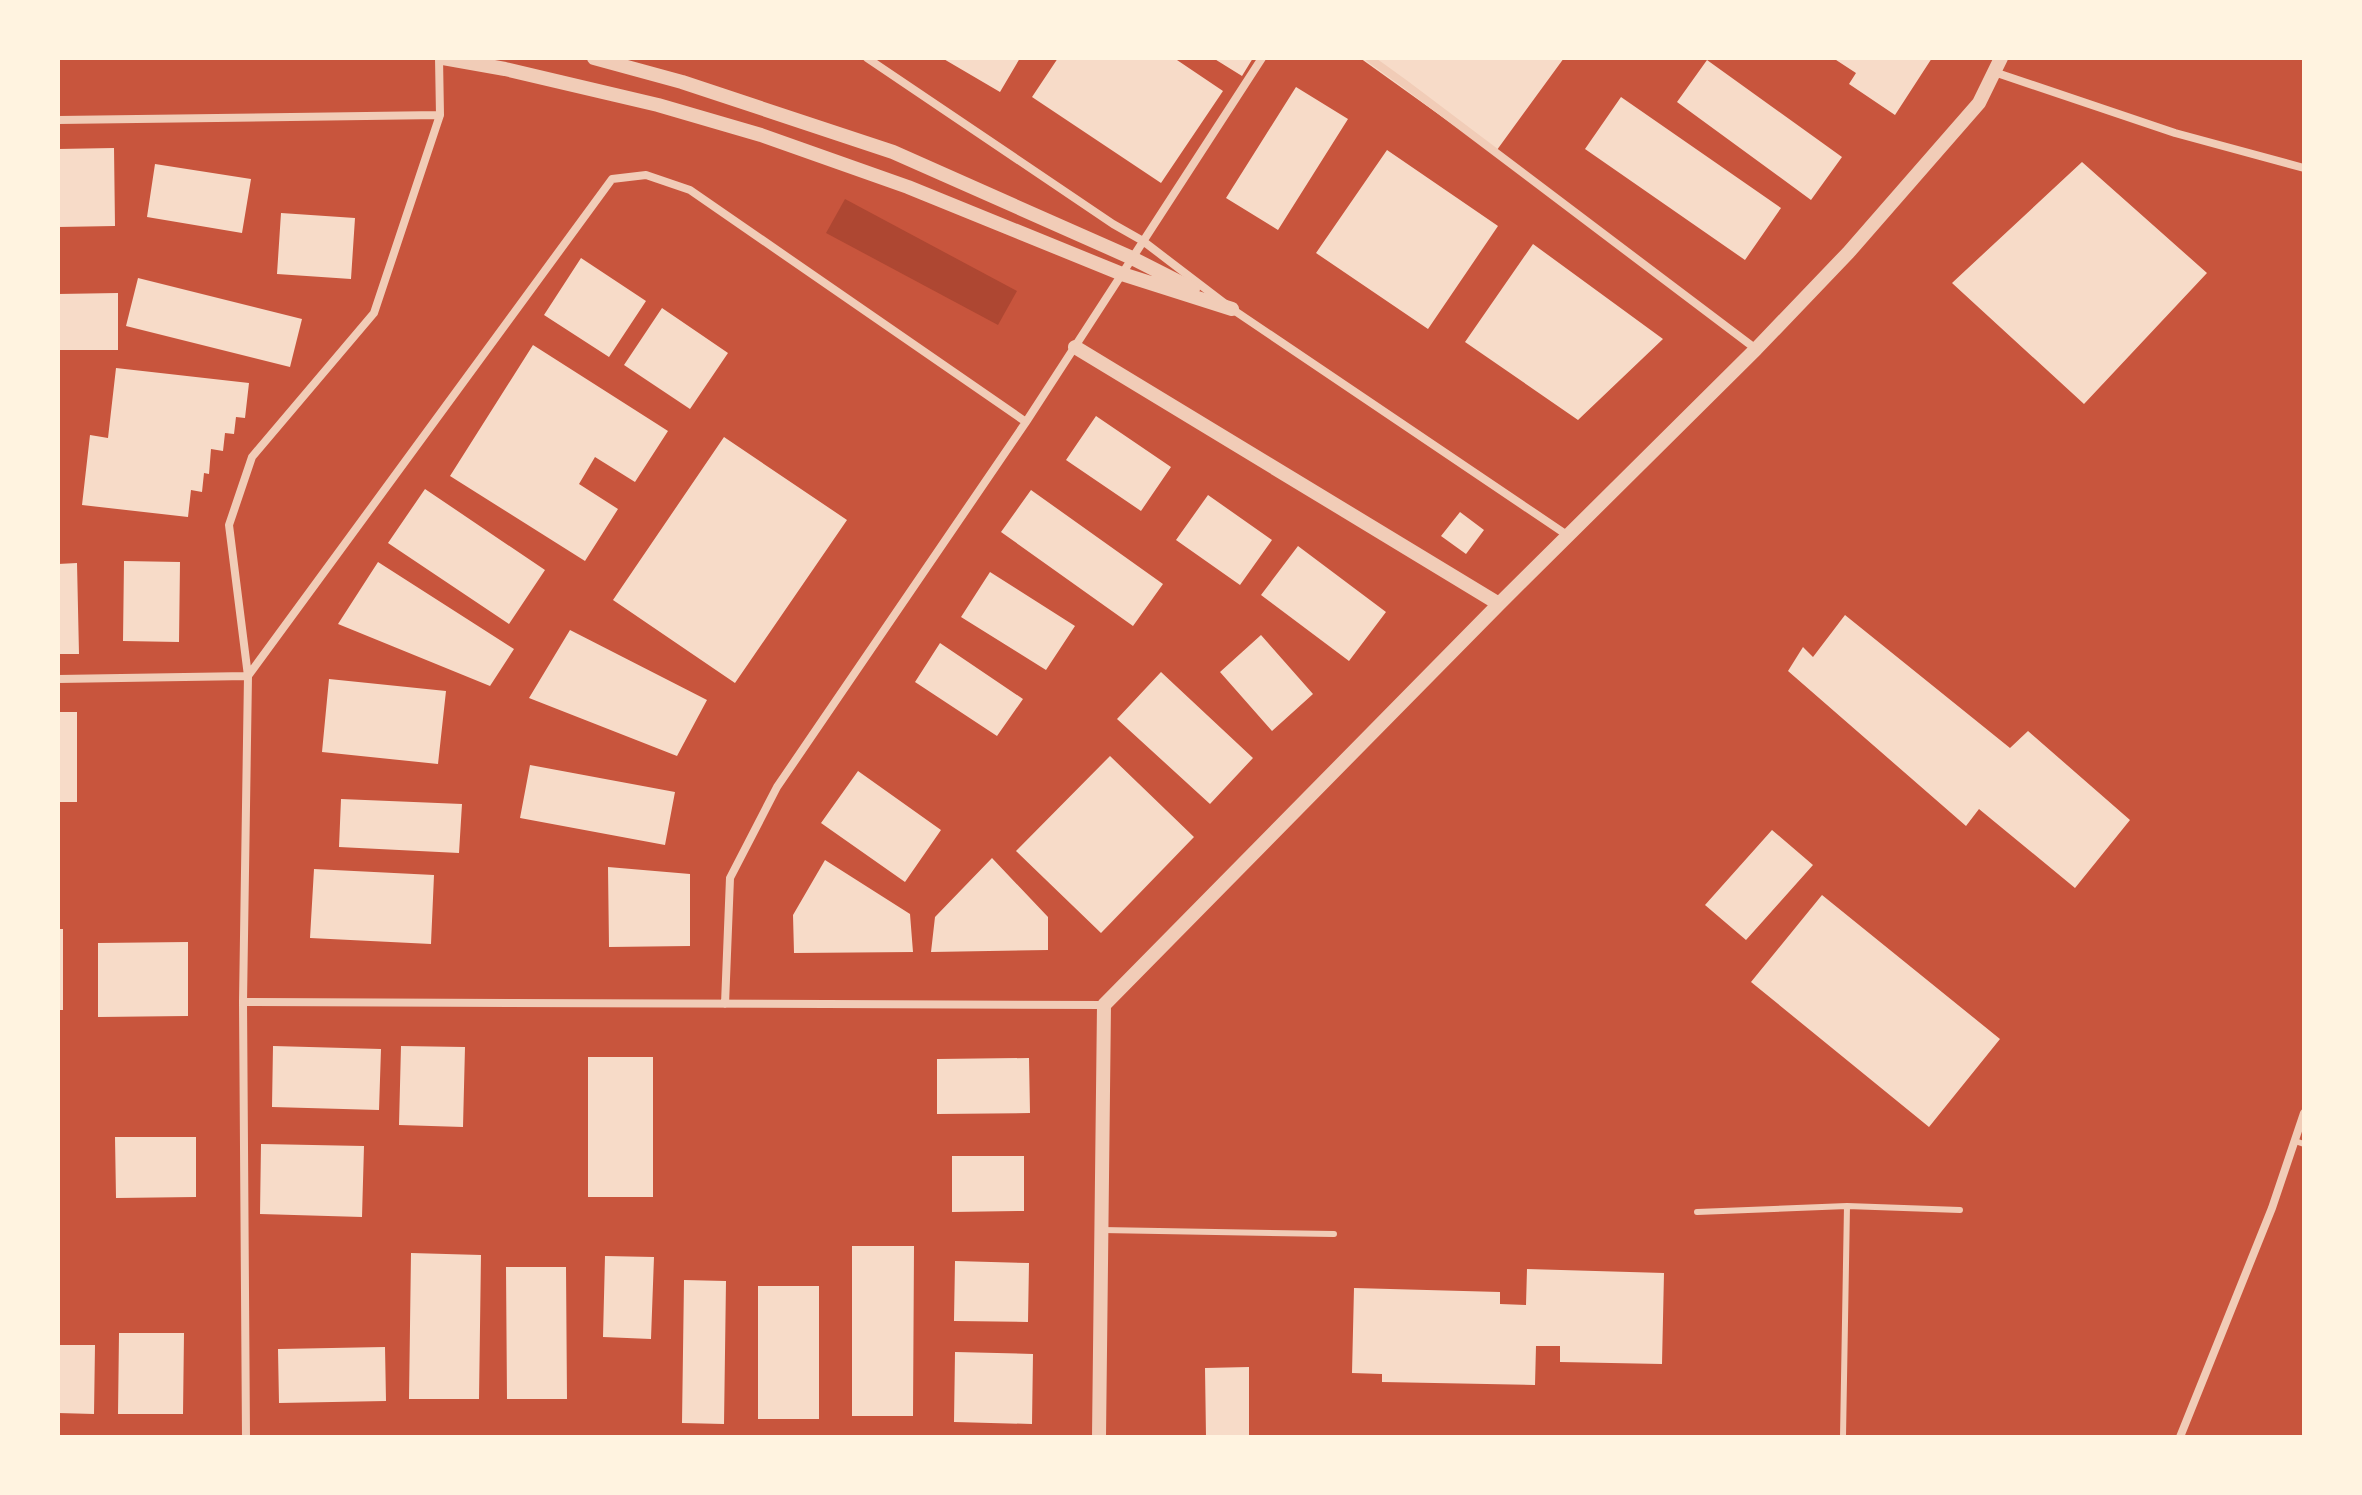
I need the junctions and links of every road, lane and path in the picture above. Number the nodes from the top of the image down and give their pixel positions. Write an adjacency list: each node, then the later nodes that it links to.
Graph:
1 (441, 58): 8 (street); 13 (street)
2 (594, 58): 12 (street)
3 (867, 58): 11 (street)
4 (1262, 58): 11 (street)
5 (1369, 58): 16 (street)
6 (2001, 58): 7 (street)
7 (1994, 72): 10 (street); 16 (street)
8 (440, 115): 9 (street); 20 (street)
9 (58, 120)
10 (2304, 168)
11 (1143, 241): 12 (street); 14 (street)
12 (1132, 258): 13 (street); 14 (street)
13 (1122, 274): 14 (street); 15 (street)
14 (1232, 309): 18 (street)
15 (1075, 347): 17 (street); 19 (street)
16 (1756, 349): 18 (street)
17 (1026, 422): 20 (street); 23 (street)
18 (1567, 535): 19 (street)
19 (1499, 604): 24 (street)
20 (248, 676): 21 (street); 22 (street)
21 (58, 679)
22 (243, 1002): 23 (street); 32 (street)
23 (725, 1004): 24 (street)
24 (1104, 1005): 30 (street)
25 (2303, 1119): 26 (street)
26 (2299, 1143): 35 (street)
27 (1847, 1206): 28 (lane); 29 (lane); 34 (lane)
28 (1960, 1210)
29 (1697, 1212)
30 (1102, 1230): 31 (lane); 33 (street)
31 (1334, 1234)
32 (246, 1437)
33 (1099, 1437)
34 (1843, 1437)
35 (2180, 1437)

